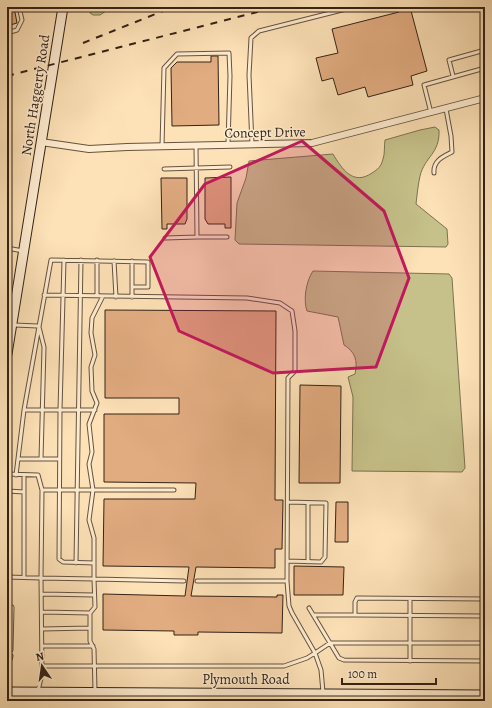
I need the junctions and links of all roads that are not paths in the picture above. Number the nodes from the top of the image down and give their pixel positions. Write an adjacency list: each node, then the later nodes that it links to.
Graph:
1 (19, 7): 4 (lane)
2 (63, 7): 11 (main road, North Haggerty Road)
3 (354, 7): 13 (lane)
4 (7, 33)
5 (485, 50): 7 (lane)
6 (485, 68): 7 (lane)
7 (453, 76): 10 (lane)
8 (485, 98): 9 (street, Concept Drive)
9 (446, 108): 10 (street, Concept Drive); 19 (lane)
10 (431, 113): 13 (street, Concept Drive)
11 (41, 142): 14 (street, Concept Drive); 24 (main road, North Haggerty Road)
12 (228, 144): 13 (street, Concept Drive); 14 (lane); 15 (street, Concept Drive)
13 (252, 144)
14 (162, 146): 15 (street, Concept Drive)
15 (196, 146): 16 (lane)
16 (196, 168): 17 (lane); 18 (lane); 20 (lane)
17 (230, 168)
18 (164, 169)
19 (434, 173)
20 (197, 237): 21 (lane); 22 (lane)
21 (228, 237)
22 (165, 238)
23 (7, 248): 24 (lane)
24 (24, 251): 38 (main road, North Haggerty Road)
25 (64, 260): 26 (lane); 31 (lane); 32 (lane)
26 (81, 260): 27 (lane); 35 (lane)
27 (97, 260): 28 (lane); 33 (lane)
28 (114, 261): 29 (lane); 36 (lane)
29 (132, 261): 30 (lane); 30 (lane)
30 (132, 287): 37 (lane)
31 (44, 295): 32 (lane); 39 (lane)
32 (62, 296): 35 (lane); 43 (lane)
33 (97, 296): 34 (lane); 35 (lane)
34 (102, 296): 36 (lane); 45 (lane)
35 (80, 297): 44 (lane)
36 (116, 297): 37 (lane)
37 (132, 297): 58 (lane)
38 (12, 324): 39 (lane); 40 (main road, North Haggerty Road)
39 (38, 326): 41 (lane); 42 (lane)
40 (7, 354)
41 (24, 410): 42 (lane); 46 (lane)
42 (43, 410): 43 (lane); 47 (lane)
43 (60, 410): 44 (lane); 48 (lane)
44 (77, 410): 45 (lane); 54 (lane)
45 (95, 410): 55 (lane)
46 (18, 459): 47 (lane); 50 (lane)
47 (41, 459): 48 (lane)
48 (59, 459): 53 (lane)
49 (7, 474): 50 (lane)
50 (16, 474): 51 (lane)
51 (24, 475): 52 (lane); 57 (lane)
52 (42, 490): 53 (lane); 67 (lane)
53 (59, 490): 54 (lane); 63 (lane)
54 (76, 490): 55 (lane); 63 (lane)
55 (93, 490): 56 (lane); 64 (lane)
56 (174, 490)
57 (24, 492): 60 (lane); 66 (lane)
58 (288, 502): 59 (lane); 61 (lane)
59 (308, 502): 62 (lane); 62 (lane)
60 (7, 508)
61 (288, 562): 62 (lane); 71 (lane)
62 (308, 562)
63 (76, 563): 64 (lane)
64 (94, 564): 68 (lane)
65 (7, 577): 66 (lane)
66 (24, 577): 67 (lane)
67 (41, 578): 68 (lane); 72 (lane)
68 (94, 579): 69 (lane); 73 (lane)
69 (184, 581)
70 (197, 581): 71 (lane)
71 (287, 581): 94 (lane)
72 (42, 594): 73 (lane); 78 (lane)
73 (94, 595): 79 (lane)
74 (410, 599): 75 (lane); 81 (lane); 82 (lane)
75 (485, 599)
76 (12, 607): 86 (lane)
77 (309, 608): 80 (lane)
78 (42, 612): 79 (lane); 87 (lane)
79 (90, 613): 84 (lane)
80 (314, 615): 81 (lane); 88 (lane)
81 (355, 615): 82 (lane)
82 (410, 615): 83 (lane); 89 (lane)
83 (485, 616)
84 (90, 628): 87 (lane); 92 (lane)
85 (7, 629): 86 (lane)
86 (12, 629): 93 (lane)
87 (42, 629): 91 (lane)
88 (330, 643): 89 (lane); 94 (lane); 96 (lane)
89 (410, 643): 90 (lane); 96 (lane)
90 (485, 643)
91 (42, 646): 92 (lane); 98 (lane)
92 (93, 646): 99 (lane)
93 (11, 650)
94 (315, 653): 99 (lane); 105 (lane)
95 (11, 656): 100 (lane)
96 (410, 661): 97 (lane)
97 (485, 661)
98 (42, 666): 99 (lane); 102 (lane)
99 (95, 666): 103 (lane)
100 (7, 669)
101 (7, 692): 102 (main road, Plymouth Road)
102 (38, 692): 106 (main road, Plymouth Road)
103 (95, 693): 106 (main road, Plymouth Road); 107 (main road, Plymouth Road)
104 (485, 694): 108 (main road, Plymouth Road)
105 (322, 696): 107 (main road, Plymouth Road); 108 (main road, Plymouth Road)
106 (72, 697)
107 (231, 697)
108 (404, 697)

